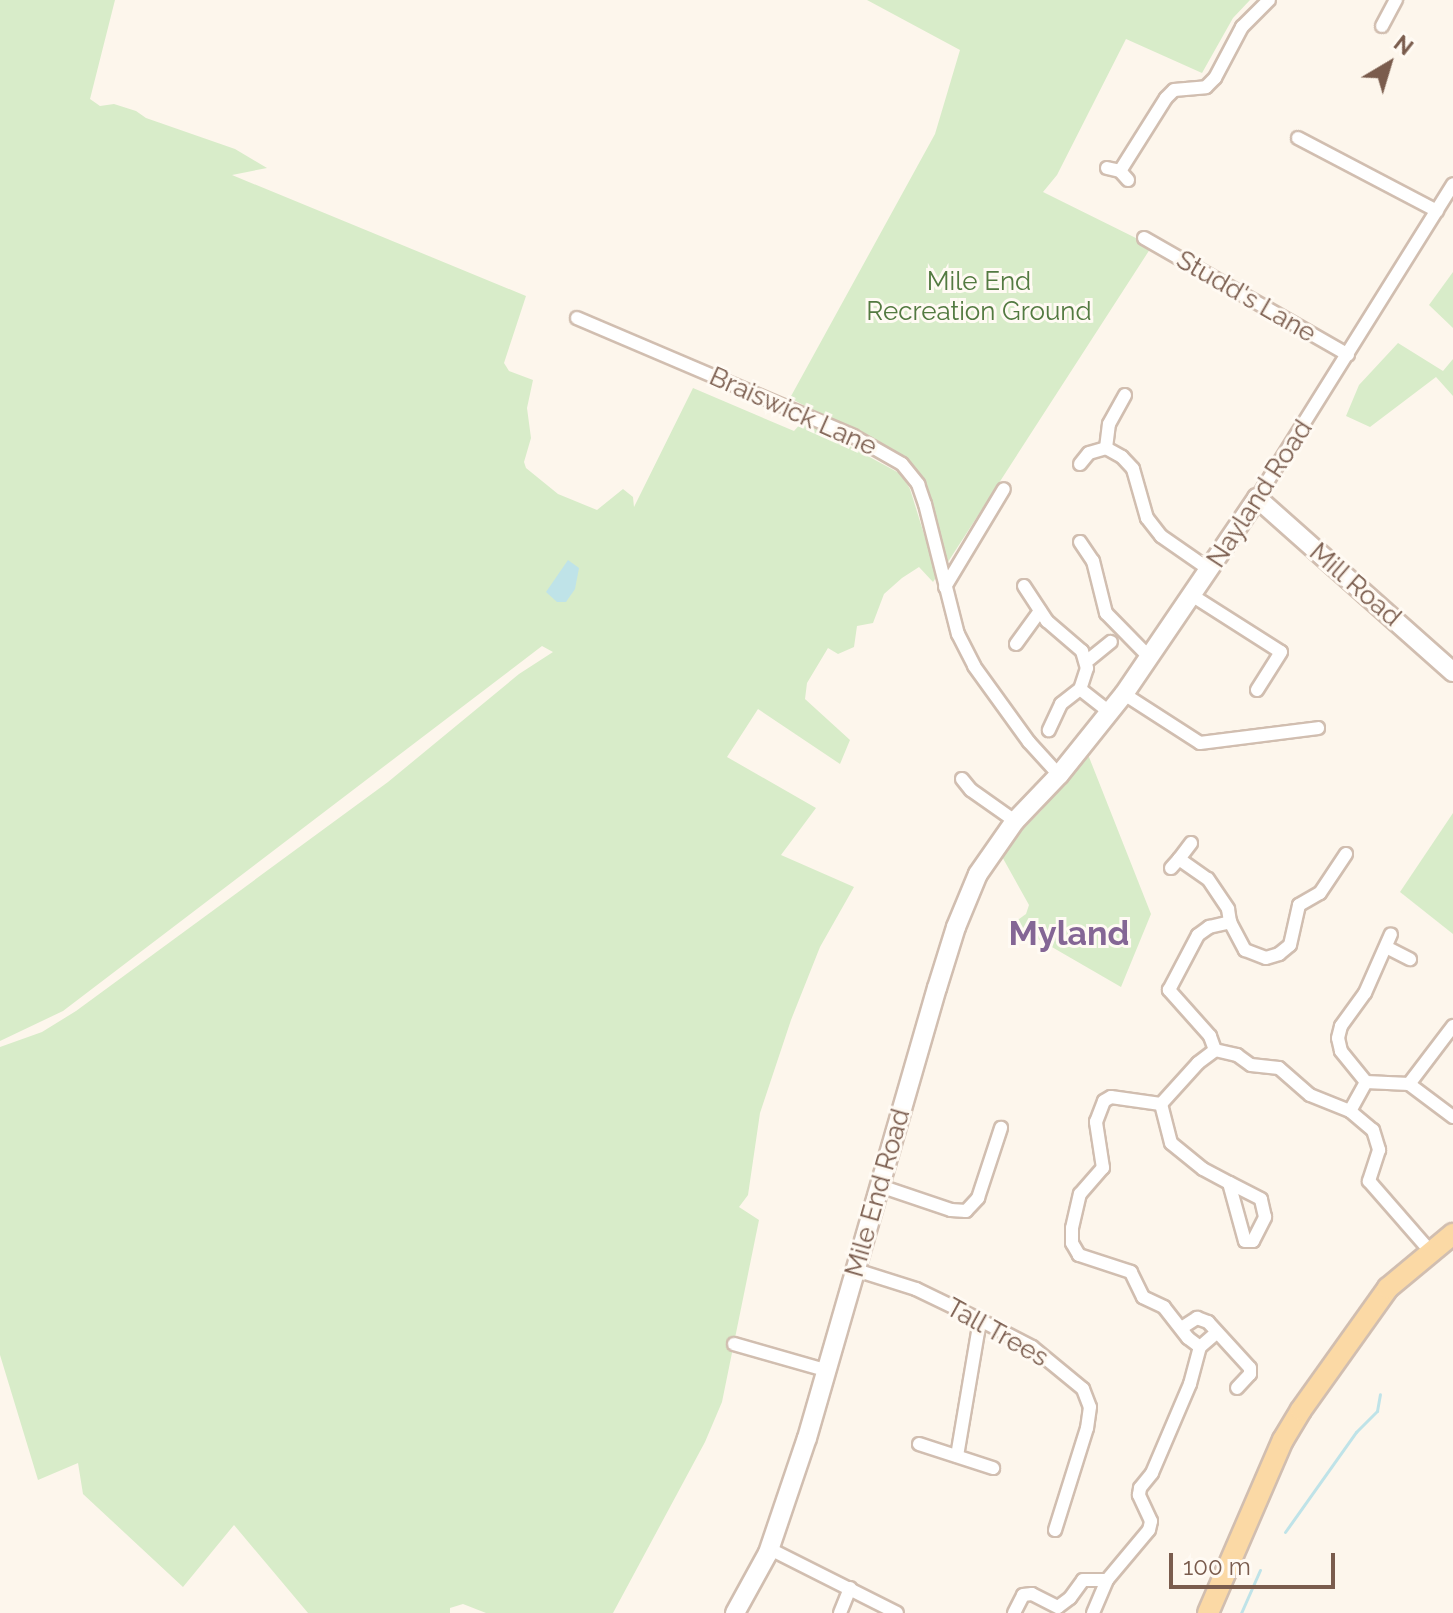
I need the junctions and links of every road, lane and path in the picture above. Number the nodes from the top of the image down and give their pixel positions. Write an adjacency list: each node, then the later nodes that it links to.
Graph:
1 (1269, 0): 5 (street)
2 (1391, 2): 3 (street)
3 (1382, 26)
4 (1298, 138): 7 (street)
5 (1118, 173)
6 (1453, 184): 7 (street, Nayland Road)
7 (1437, 211): 10 (street, Nayland Road)
8 (1144, 238): 10 (street, Studd's Lane)
9 (577, 318): 19 (street, Braiswick Lane)
10 (1348, 355): 15 (street, Nayland Road)
11 (1125, 395): 12 (street)
12 (1106, 448): 13 (street); 17 (street)
13 (1080, 464)
14 (1004, 489): 19 (street)
15 (1257, 498): 17 (street, Nayland Road); 26 (street, Mill Road)
16 (1080, 542): 24 (street)
17 (1210, 570): 20 (street, Nayland Road)
18 (1024, 586): 21 (street)
19 (945, 587): 34 (street, Braiswick Lane)
20 (1193, 596): 24 (street, Nayland Road); 28 (street)
21 (1040, 611): 23 (street); 25 (street)
22 (1111, 642): 25 (street)
23 (1016, 644)
24 (1150, 658): 29 (street, Nayland Road)
25 (1086, 662): 27 (street)
26 (1453, 672)
27 (1080, 689): 30 (street); 32 (street)
28 (1257, 690)
29 (1124, 694): 30 (street, Nayland Road); 31 (street)
30 (1108, 711): 34 (street, Nayland Road)
31 (1318, 728)
32 (1049, 730)
33 (962, 779): 35 (street)
34 (1052, 781): 35 (street, Mile End Road)
35 (1015, 821): 49 (street, Mile End Road)
36 (1191, 843): 38 (street)
37 (1346, 854): 38 (street)
38 (1230, 922): 41 (street)
39 (1410, 959): 42 (street)
40 (1453, 1026): 43 (street)
41 (1215, 1050): 44 (street); 45 (street)
42 (1366, 1082): 43 (street); 45 (street)
43 (1409, 1084): 46 (street)
44 (1161, 1104): 48 (street); 54 (street)
45 (1350, 1111): 51 (street)
46 (1453, 1117)
47 (1001, 1128): 49 (street)
48 (1229, 1183)
49 (880, 1186): 52 (street, Mile End Road)
50 (1453, 1234): 51 (main road)
51 (1430, 1251): 73 (main road)
52 (856, 1270): 53 (street, Tall Trees); 58 (street, Mile End Road)
53 (980, 1320): 61 (street); 63 (street, Tall Trees)
54 (1183, 1327): 55 (street); 57 (street)
55 (1215, 1334): 57 (street); 59 (street)
56 (734, 1344): 58 (street)
57 (1200, 1347): 65 (street)
58 (825, 1370): 64 (street, Mile End Road)
59 (1237, 1388)
60 (919, 1444): 61 (street)
61 (957, 1456): 62 (street)
62 (993, 1468)
63 (1055, 1530)
64 (770, 1549): 66 (street); 68 (street, Mile End Road)
65 (1107, 1580): 67 (street); 72 (street)
66 (850, 1588): 69 (street); 70 (street)
67 (1063, 1610): 71 (street)
68 (735, 1613)
69 (840, 1613)
70 (897, 1613)
71 (1014, 1613)
72 (1093, 1613)
73 (1208, 1613)

